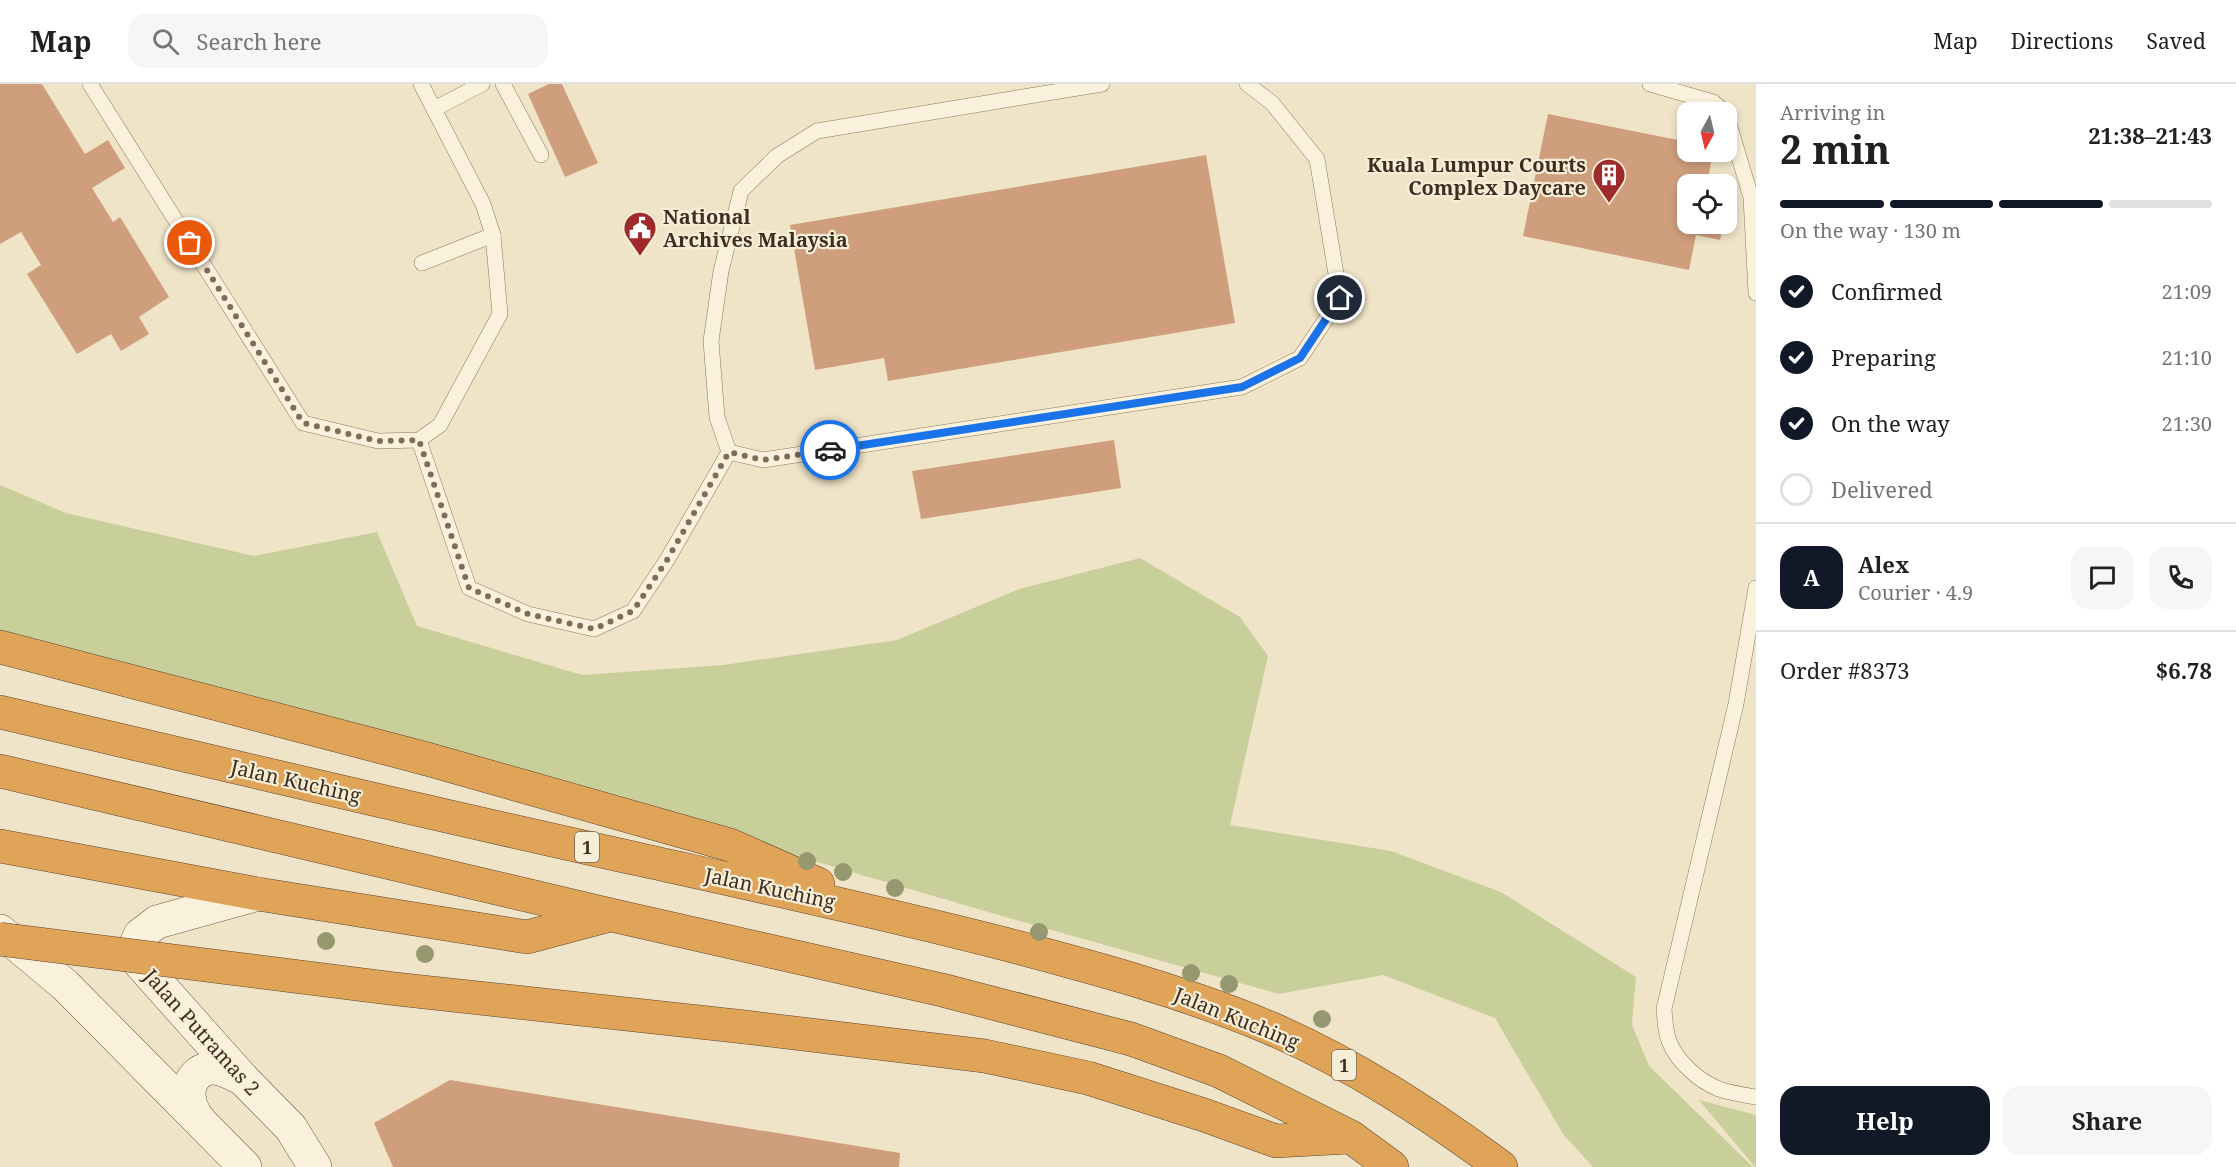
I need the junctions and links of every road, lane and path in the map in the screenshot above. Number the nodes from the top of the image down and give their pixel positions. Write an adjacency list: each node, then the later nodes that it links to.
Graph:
1 (90, 84): 15 (lane)
2 (420, 84): 9 (lane)
3 (483, 84): 9 (lane)
4 (504, 84): 11 (lane)
5 (1102, 84): 16 (lane)
6 (1247, 84): 16 (lane)
7 (1650, 84): 8 (lane)
8 (1713, 102)
9 (434, 109): 12 (lane)
10 (1737, 150): 14 (lane)
11 (541, 155)
12 (493, 235): 13 (lane); 15 (lane)
13 (422, 263)
14 (1756, 293)
15 (419, 440): 16 (lane)
16 (729, 452)
17 (1756, 588): 27 (lane)
18 (0, 647): 23 (highway)
19 (0, 712): 23 (highway, Jalan Kuching / 1)
20 (0, 771): 24 (highway)
21 (0, 846): 22 (highway)
22 (258, 894): 24 (highway); 26 (street, Jalan Putramas 2)
23 (880, 912): 33 (highway, Jalan Kuching / 1)
24 (611, 915): 29 (highway)
25 (4, 938): 28 (street); 29 (highway, bridge)
26 (243, 1079): 28 (street); 31 (street, Jalan Putramas 2)
27 (1756, 1097)
28 (200, 1120): 30 (street)
29 (1352, 1137): 32 (highway)
30 (245, 1167)
31 (315, 1167)
32 (1392, 1167)
33 (1501, 1167)

